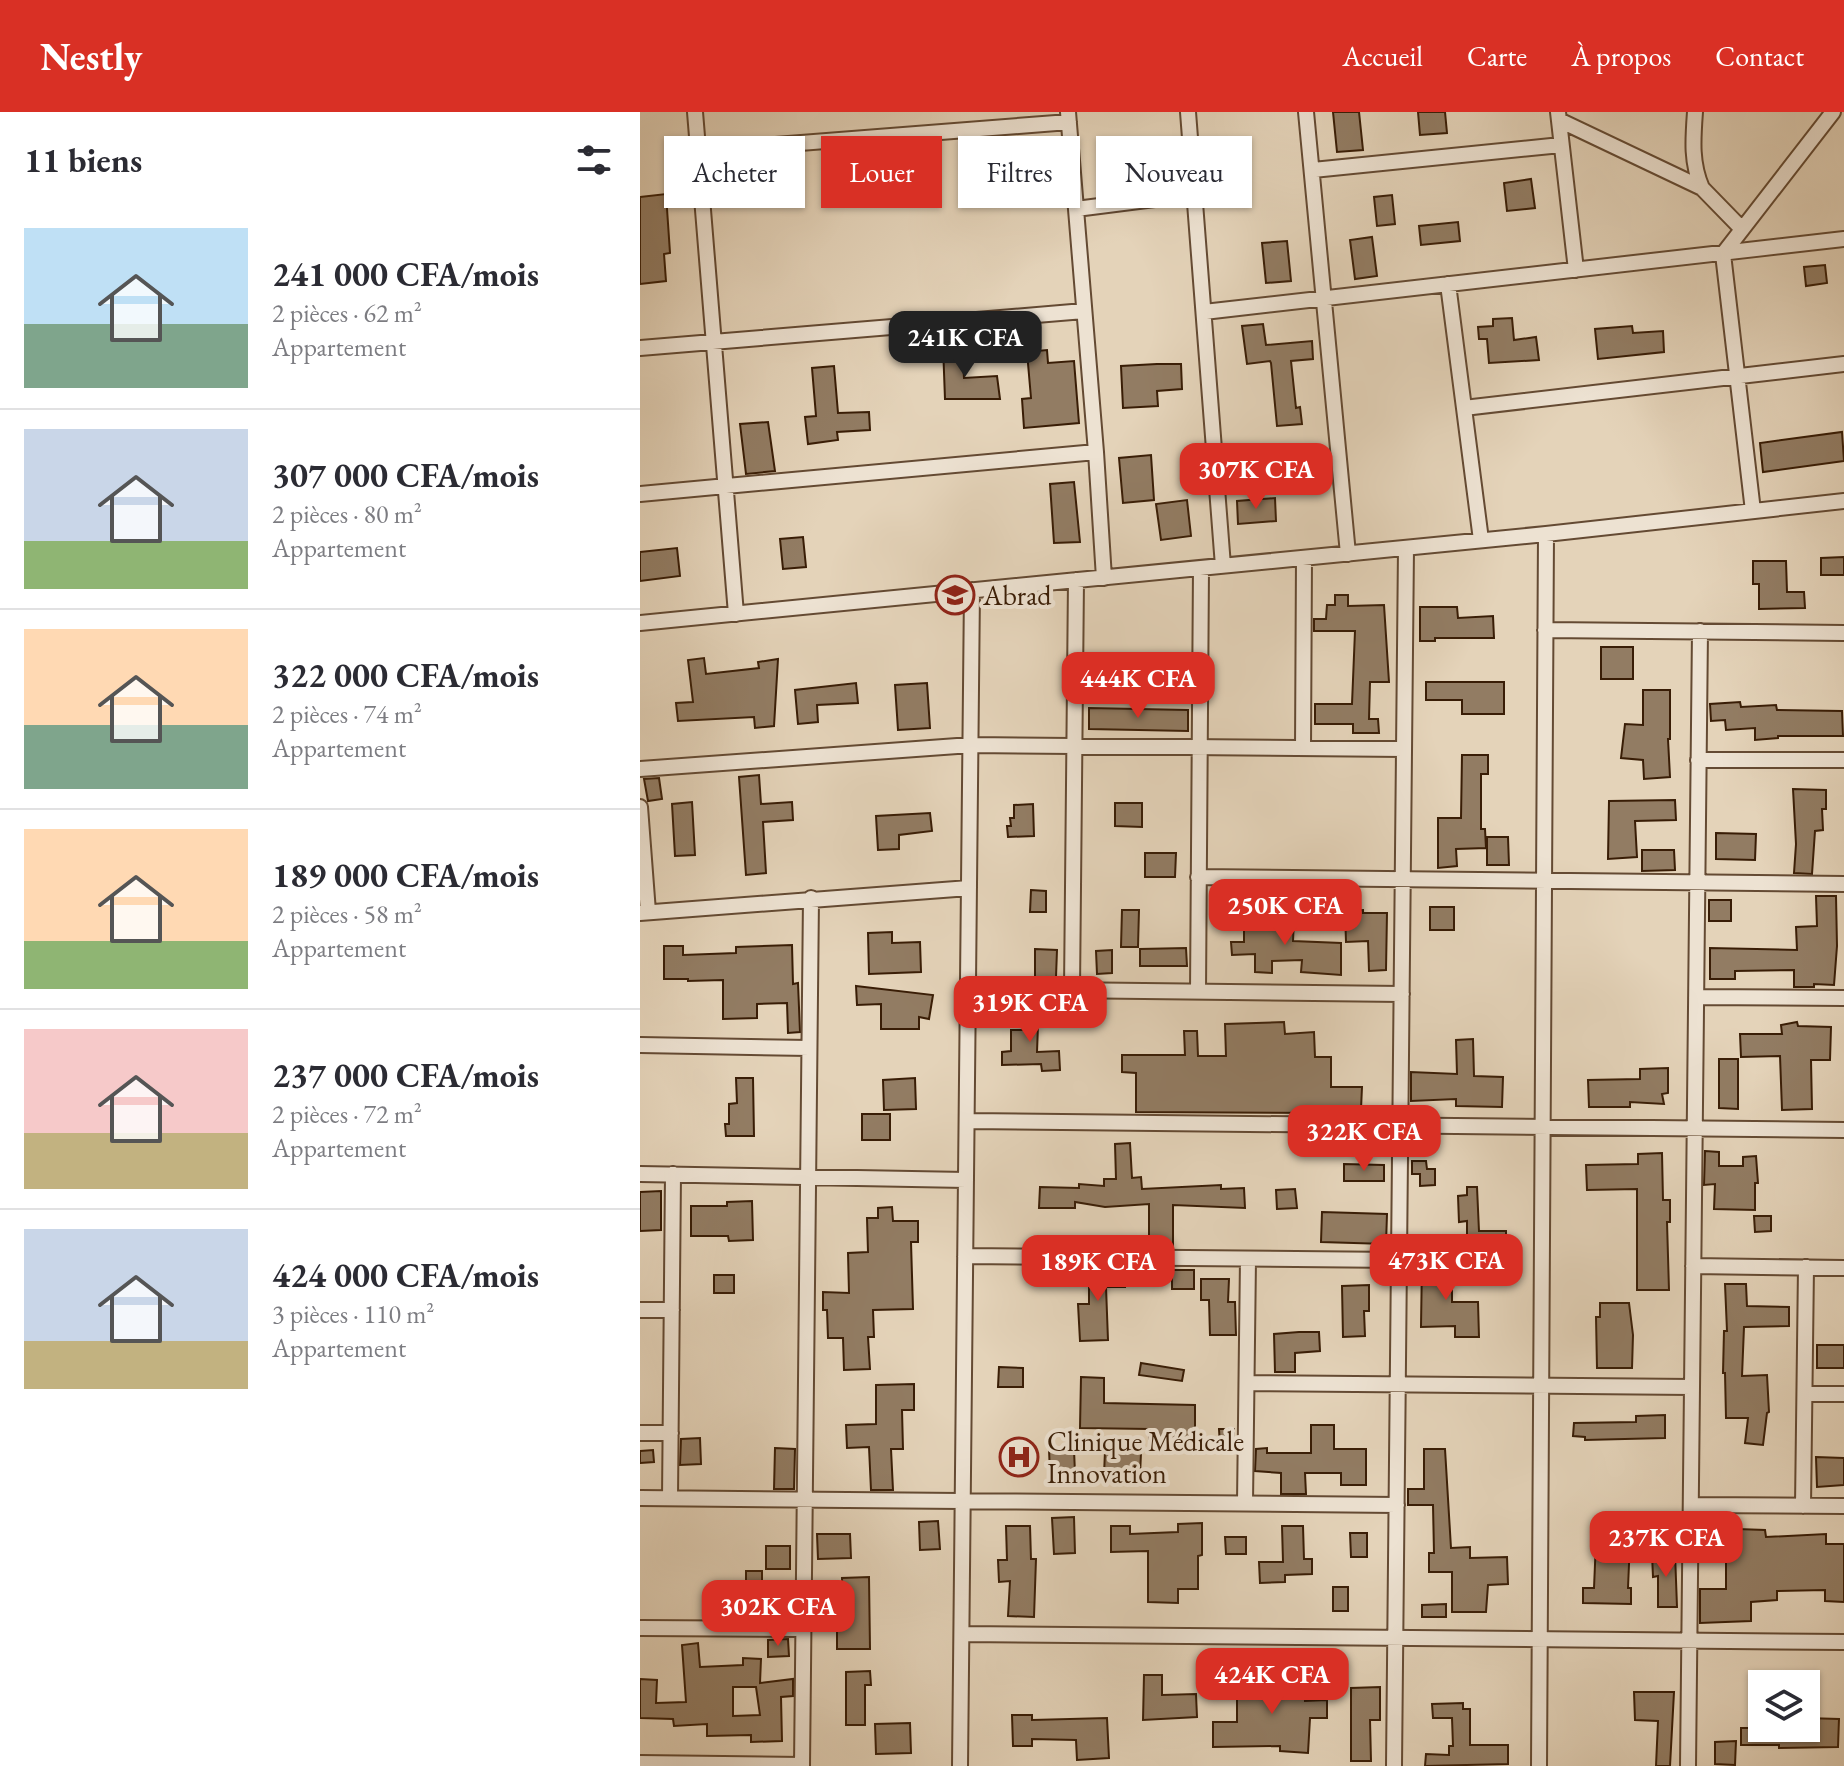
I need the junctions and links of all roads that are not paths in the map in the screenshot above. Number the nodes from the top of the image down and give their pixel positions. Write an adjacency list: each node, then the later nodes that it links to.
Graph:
1 (695, 112): 8 (street)
2 (1188, 112): 9 (street)
3 (1306, 112): 12 (street)
4 (1695, 112): 13 (street)
5 (1833, 112): 18 (street)
6 (1559, 116): 11 (street); 13 (street)
7 (1069, 117): 10 (street); 17 (street)
8 (697, 136)
9 (1190, 136)
10 (805, 141)
11 (1561, 145): 12 (street); 21 (street)
12 (1313, 170): 23 (street)
13 (1702, 188): 18 (street)
14 (1096, 206): 17 (street)
15 (702, 208): 26 (street)
16 (1195, 208): 25 (street)
17 (1076, 209): 24 (street)
18 (1741, 228): 20 (street)
19 (1844, 239): 20 (street)
20 (1723, 254): 21 (street); 29 (street)
21 (1576, 270): 22 (street)
22 (1448, 284): 23 (street); 30 (street)
23 (1323, 297): 25 (street); 39 (street)
24 (1084, 311): 26 (street); 31 (street)
25 (1204, 312): 41 (street)
26 (713, 342): 27 (street); 32 (street)
27 (640, 348)
28 (1844, 364): 29 (street)
29 (1739, 376): 30 (street); 35 (street)
30 (1464, 408): 37 (street)
31 (1096, 452): 32 (street); 43 (street)
32 (724, 488): 33 (street); 46 (street)
33 (640, 494)
34 (1844, 501): 35 (street)
35 (1753, 511): 36 (street)
36 (1546, 534): 37 (street); 48 (street)
37 (1481, 540): 38 (street)
38 (1406, 548): 39 (street); 55 (street)
39 (1348, 554): 40 (street)
40 (1304, 558): 41 (street); 54 (street)
41 (1223, 566): 42 (street)
42 (1201, 568): 43 (street); 53 (street)
43 (1104, 578): 44 (street)
44 (1076, 580): 45 (street); 52 (street)
45 (972, 590): 46 (street); 51 (street)
46 (736, 614): 47 (street)
47 (640, 623)
48 (1545, 630): 49 (street); 62 (street)
49 (1700, 631): 50 (street); 56 (street)
50 (1844, 633)
51 (971, 745): 52 (street); 58 (street); 65 (street)
52 (1074, 746): 53 (street); 69 (street)
53 (1200, 747): 54 (street); 60 (street)
54 (1303, 748): 55 (street)
55 (1404, 749): 61 (street)
56 (1698, 760): 57 (street); 63 (street)
57 (1844, 760)
58 (640, 769)
59 (640, 807): 67 (street)
60 (1198, 877): 61 (street); 70 (street)
61 (1403, 879): 62 (street); 71 (street)
62 (1544, 881): 63 (street); 78 (street)
63 (1697, 882): 64 (street); 72 (street)
64 (1844, 884)
65 (969, 888): 66 (street); 68 (street)
66 (811, 898): 67 (street); 75 (street)
67 (644, 913)
68 (968, 989): 69 (street); 76 (street)
69 (1072, 990): 70 (street)
70 (1198, 992): 71 (street)
71 (1402, 994): 77 (street)
72 (1696, 997): 73 (street); 79 (street)
73 (1844, 998)
74 (640, 1045): 75 (street)
75 (809, 1048): 83 (street)
76 (967, 1121): 77 (street); 84 (street)
77 (1401, 1125): 78 (street); 87 (street)
78 (1542, 1127): 79 (street); 95 (street)
79 (1695, 1128): 80 (street); 88 (street)
80 (1844, 1130)
81 (640, 1174): 82 (street)
82 (673, 1174): 83 (street); 92 (street)
83 (808, 1177): 84 (street); 103 (street)
84 (966, 1180): 85 (street)
85 (965, 1256): 86 (street); 104 (street)
86 (1248, 1259): 87 (street); 93 (street)
87 (1399, 1260): 94 (street)
88 (1693, 1266): 89 (street); 96 (street)
89 (1806, 1267): 90 (street); 97 (street)
90 (1844, 1268)
91 (640, 1310): 92 (street)
92 (672, 1310): 100 (street)
93 (1247, 1383): 94 (street); 105 (street)
94 (1398, 1385): 95 (street); 106 (street)
95 (1541, 1386): 96 (street); 114 (street)
96 (1692, 1387): 107 (street)
97 (1805, 1394): 98 (street); 108 (street)
98 (1844, 1394)
99 (640, 1433): 100 (street)
100 (671, 1433): 102 (street)
101 (640, 1498): 102 (street)
102 (670, 1498): 103 (street)
103 (805, 1499): 104 (street); 111 (street)
104 (963, 1501): 105 (street); 112 (street)
105 (1245, 1503): 106 (street)
106 (1397, 1505): 113 (street)
107 (1691, 1505): 108 (street); 115 (street)
108 (1803, 1506): 109 (street)
109 (1844, 1506)
110 (640, 1628): 111 (street)
111 (803, 1629): 118 (street)
112 (962, 1634): 113 (street); 119 (street)
113 (1395, 1638): 114 (street); 120 (street)
114 (1540, 1639): 115 (street); 121 (street)
115 (1689, 1641): 116 (street); 122 (street)
116 (1844, 1642)
117 (640, 1763): 118 (street)
118 (802, 1765)
119 (960, 1766)
120 (1394, 1766)
121 (1539, 1766)
122 (1688, 1766)

